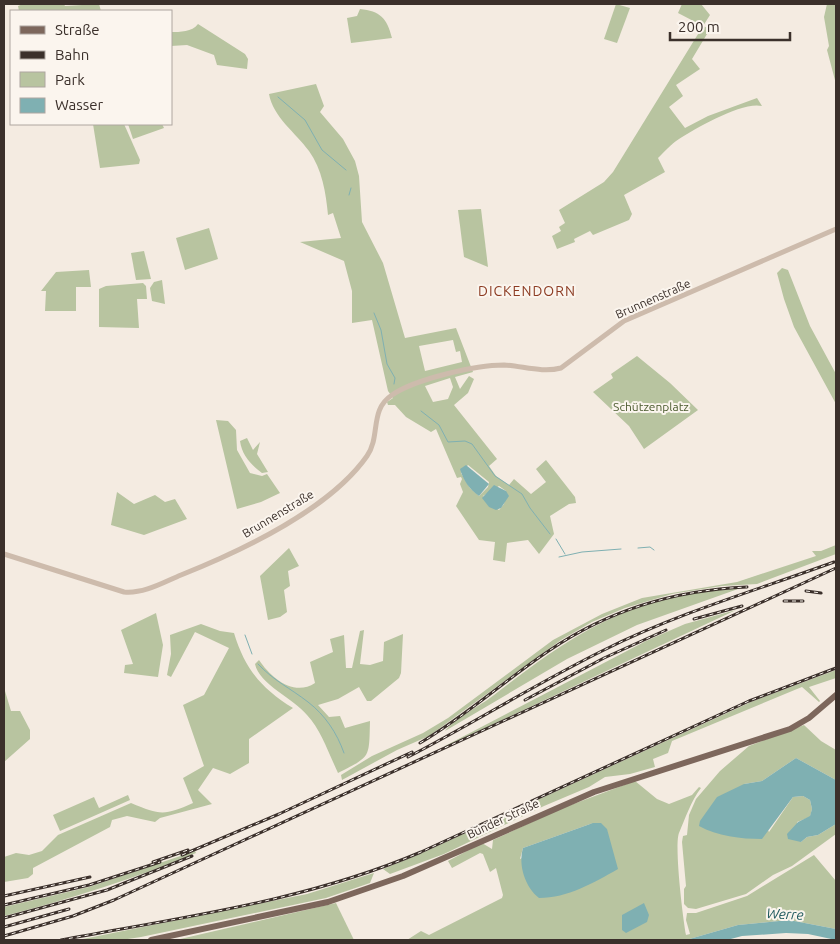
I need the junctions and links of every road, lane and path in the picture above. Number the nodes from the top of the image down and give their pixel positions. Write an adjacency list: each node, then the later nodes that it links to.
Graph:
1 (836, 230): 2 (street, Brunnenstraße)
2 (4, 554)
3 (836, 695): 4 (main road, Bünder Straße)
4 (166, 939): 5 (main road, Bünder Straße)
5 (151, 940)

